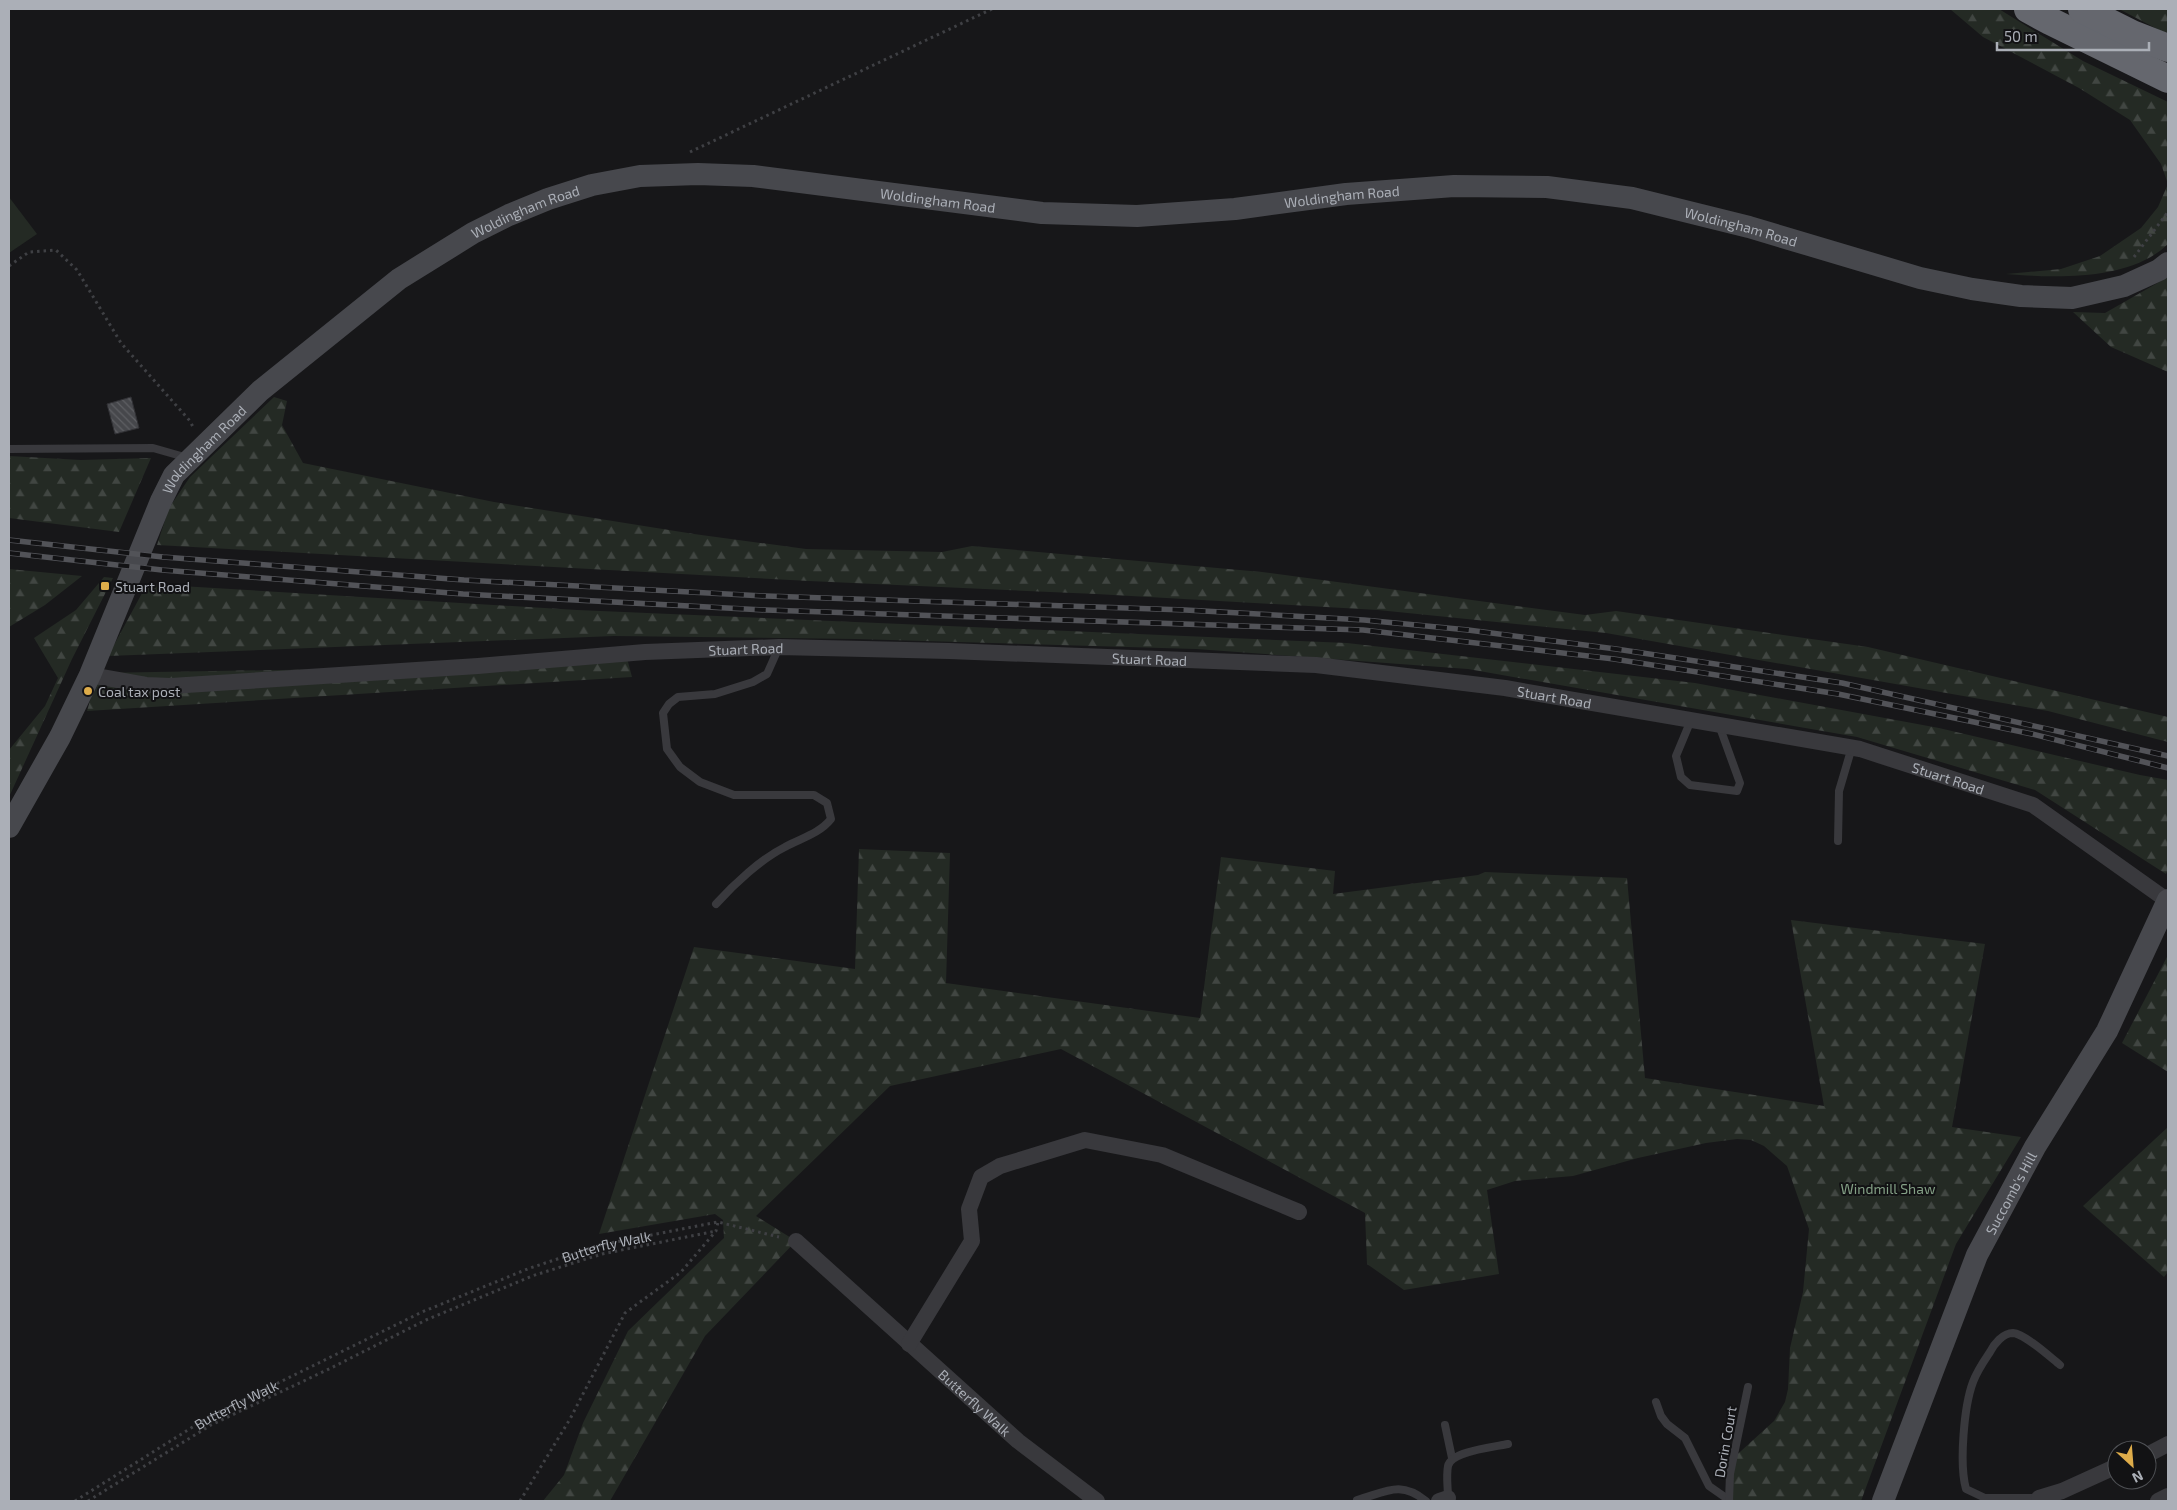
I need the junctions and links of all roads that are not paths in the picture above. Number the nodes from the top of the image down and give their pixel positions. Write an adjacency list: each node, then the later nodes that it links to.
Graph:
1 (2028, 9): 4 (highway)
2 (2082, 9): 3 (highway)
3 (2168, 48)
4 (2168, 80)
5 (2168, 263): 7 (street, Woldingham Road)
6 (9, 449): 7 (lane)
7 (196, 452): 9 (street, Woldingham Road)
8 (779, 647): 9 (street, Stuart Road); 10 (street, Stuart Road); 16 (lane)
9 (90, 675): 13 (street, Woldingham Road)
10 (1691, 720): 11 (street, Stuart Road); 11 (lane)
11 (1719, 724): 12 (street, Stuart Road)
12 (1852, 747): 14 (lane); 15 (street, Stuart Road)
13 (9, 827)
14 (1838, 841)
15 (2168, 900): 34 (street, Succomb's Hill)
16 (716, 904)
17 (1299, 1212): 19 (street)
18 (796, 1241): 19 (street, Butterfly Walk)
19 (909, 1344): 31 (street, Butterfly Walk)
20 (2060, 1365): 28 (lane)
21 (1748, 1387): 33 (lane, Dorin Court)
22 (1656, 1402): 33 (lane)
23 (1445, 1425): 25 (lane)
24 (1508, 1444): 25 (lane)
25 (1452, 1458): 30 (lane)
26 (2107, 1471): 28 (street)
27 (2168, 1496): 35 (street)
28 (2039, 1498)
29 (1357, 1500): 32 (lane)
30 (1443, 1500)
31 (1097, 1501)
32 (1426, 1501)
33 (1729, 1501)
34 (1883, 1501)
35 (2158, 1501)

